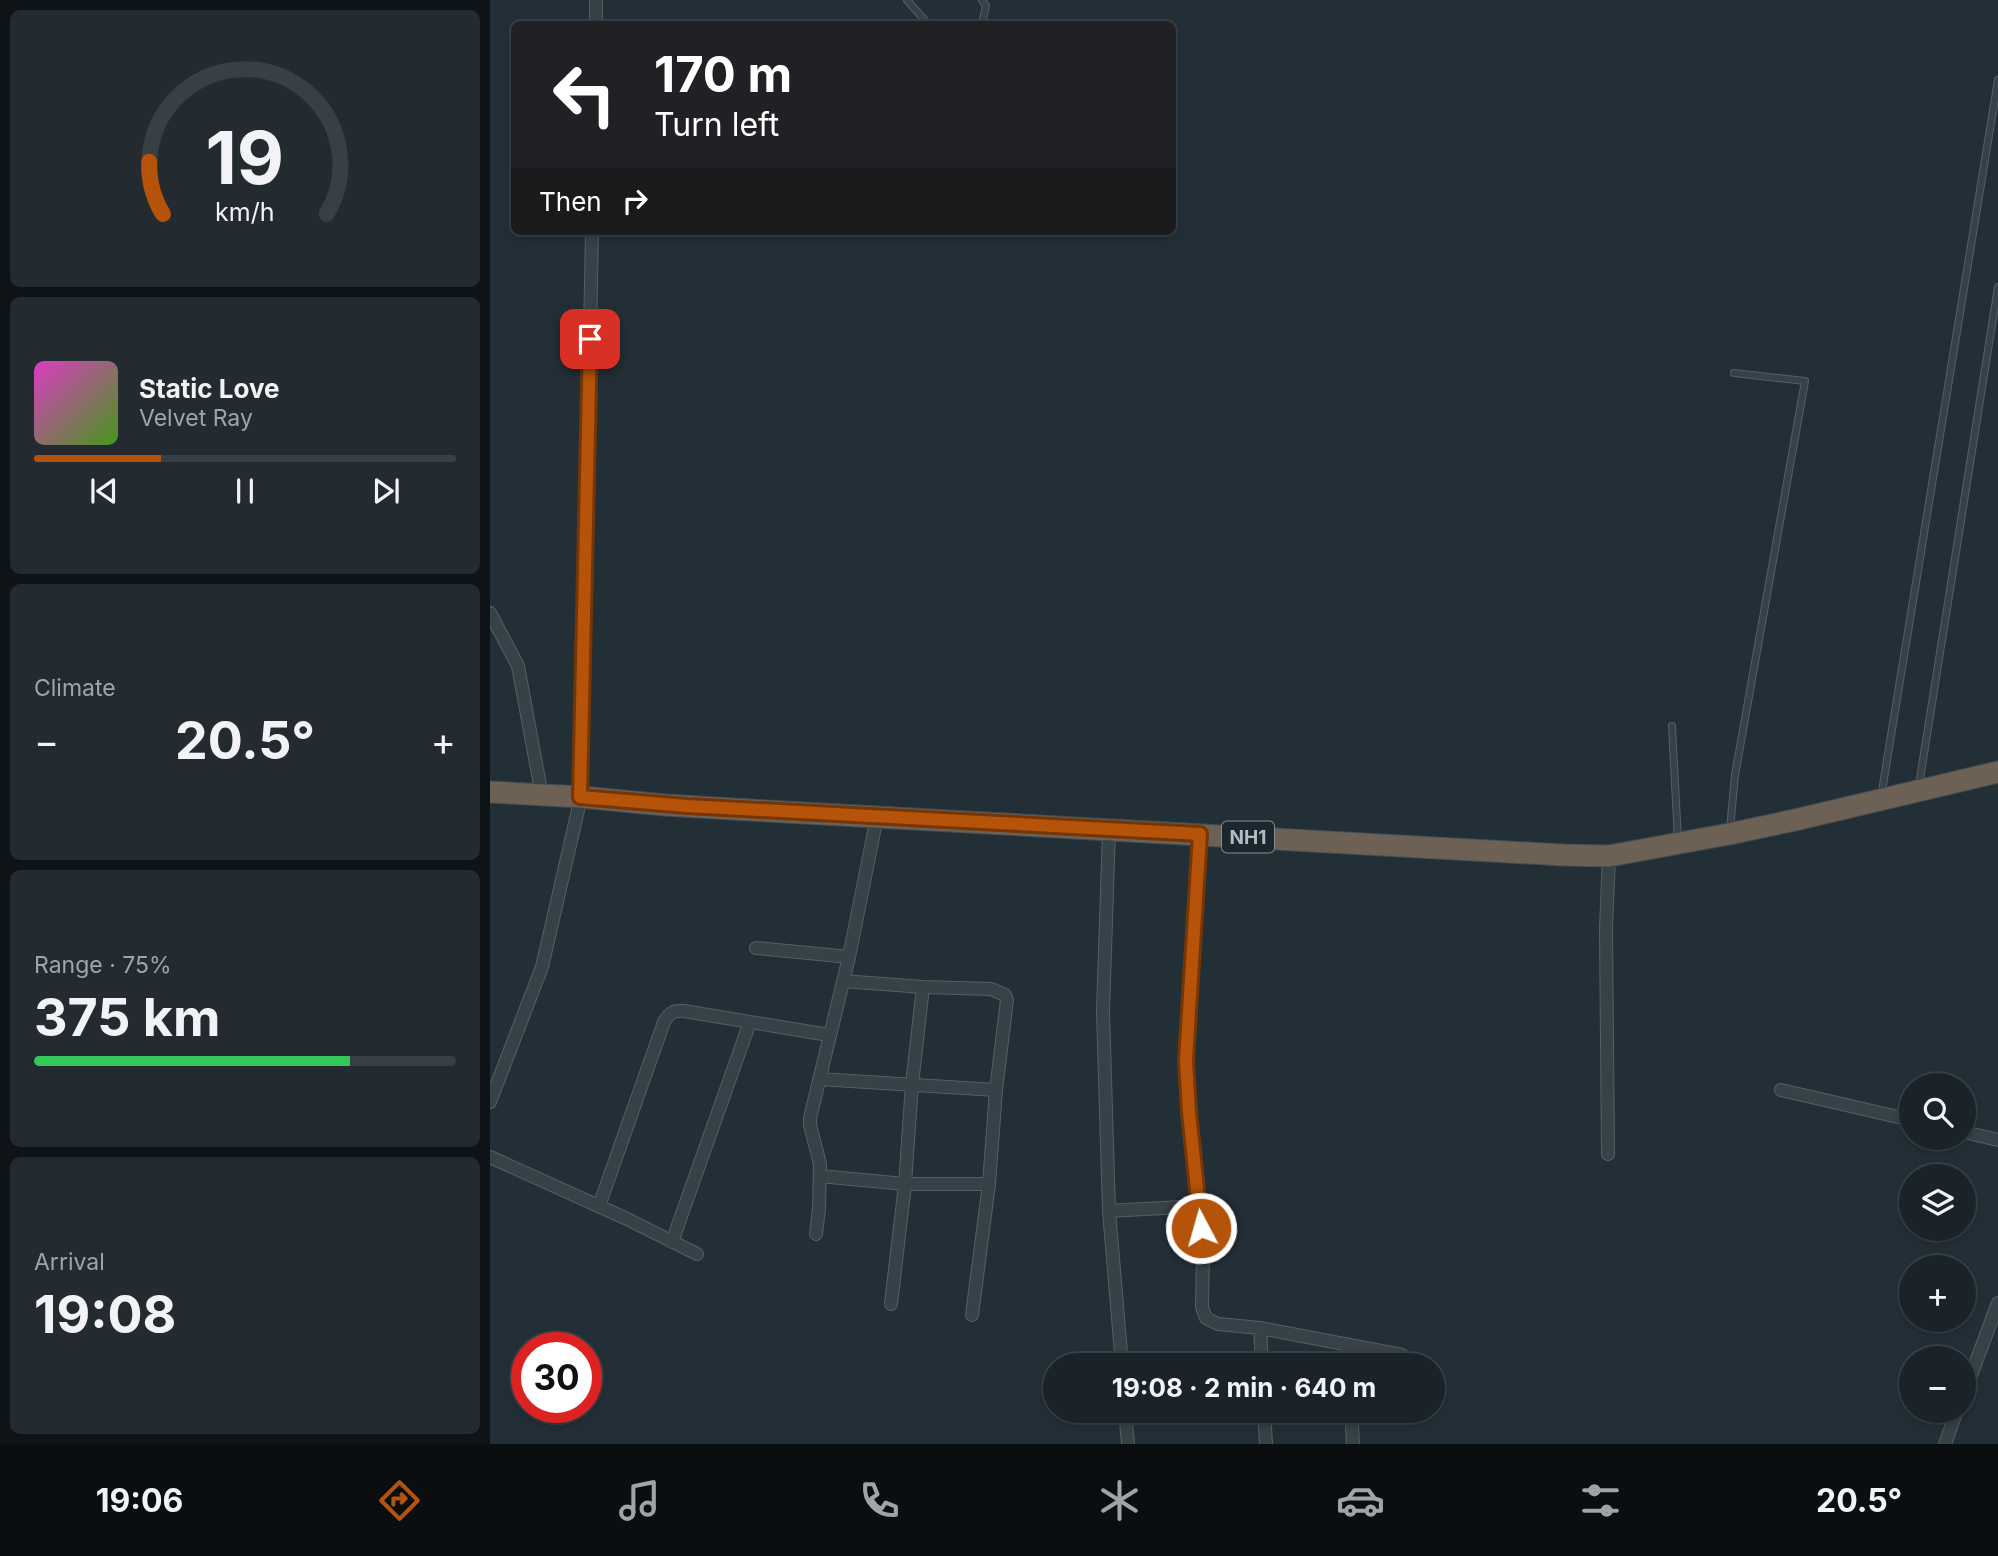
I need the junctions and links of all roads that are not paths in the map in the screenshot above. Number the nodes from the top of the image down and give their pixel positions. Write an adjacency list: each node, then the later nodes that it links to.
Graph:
1 (596, 0): 4 (street)
2 (907, 0): 5 (lane)
3 (982, 0): 6 (lane)
4 (596, 21)
5 (925, 21)
6 (983, 21)
7 (1998, 80): 18 (lane)
8 (592, 235): 17 (street)
9 (1998, 287): 14 (lane)
10 (1734, 373): 22 (lane)
11 (490, 613): 16 (street)
12 (1672, 726): 23 (lane)
13 (1998, 772): 14 (highway, NH1)
14 (1918, 791): 18 (highway, NH1)
15 (490, 792): 16 (highway, NH1)
16 (542, 796): 17 (highway, NH1)
17 (580, 797): 19 (highway, NH1); 35 (street)
18 (1880, 800): 22 (highway, NH1)
19 (877, 817): 20 (highway, NH1); 26 (street)
20 (1110, 830): 21 (highway, NH1); 46 (street)
21 (1200, 834): 24 (highway, NH1); 45 (street)
22 (1729, 834): 23 (highway, NH1)
23 (1678, 842): 24 (highway, NH1)
24 (1609, 856): 39 (street)
25 (756, 948): 26 (street)
26 (849, 957): 27 (street)
27 (843, 981): 28 (street); 30 (street)
28 (923, 987): 32 (street); 33 (street)
29 (750, 1022): 30 (street); 44 (street); 48 (street)
30 (829, 1035): 31 (street)
31 (819, 1079): 32 (street); 41 (street)
32 (912, 1084): 33 (street); 42 (street)
33 (996, 1090): 43 (street)
34 (1781, 1090): 36 (street)
35 (490, 1102)
36 (1899, 1117)
37 (1976, 1135): 38 (street)
38 (1998, 1140)
39 (1608, 1154)
40 (490, 1157): 44 (street)
41 (820, 1176): 42 (street); 47 (street)
42 (905, 1184): 43 (street); 51 (street)
43 (989, 1184): 52 (street)
44 (599, 1206): 48 (street)
45 (1199, 1206): 46 (street); 53 (street)
46 (1109, 1211): 55 (street)
47 (816, 1234)
48 (672, 1242): 49 (street)
49 (697, 1254)
50 (1998, 1303): 59 (street)
51 (891, 1304)
52 (972, 1315)
53 (1260, 1328): 54 (street); 56 (street)
54 (1347, 1345): 57 (street); 58 (street)
55 (1121, 1353)
56 (1261, 1353)
57 (1347, 1353)
58 (1391, 1353)
59 (1976, 1362)
60 (1126, 1423): 64 (street)
61 (1265, 1423): 65 (street)
62 (1352, 1423): 66 (street)
63 (1952, 1423): 67 (street)
64 (1128, 1444)
65 (1266, 1444)
66 (1353, 1444)
67 (1945, 1444)

